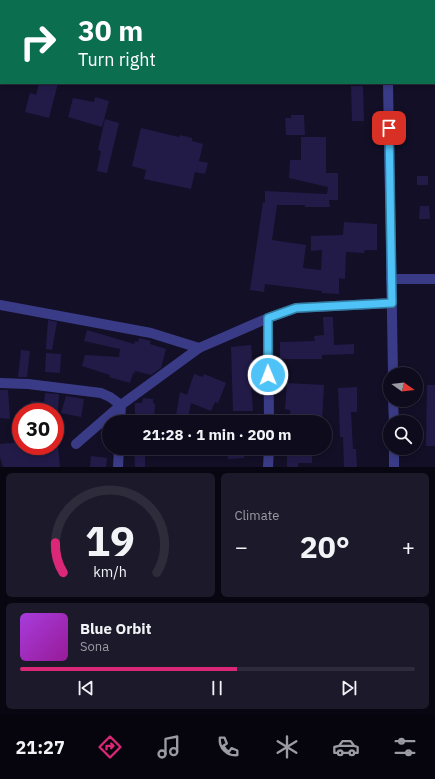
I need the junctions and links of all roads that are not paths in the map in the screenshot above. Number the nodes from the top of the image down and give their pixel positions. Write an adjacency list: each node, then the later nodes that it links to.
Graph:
1 (388, 84): 2 (street)
2 (391, 279): 3 (street); 4 (street)
3 (435, 279)
4 (392, 303): 6 (street); 8 (street)
5 (0, 304): 7 (street)
6 (268, 318): 7 (street); 12 (street)
7 (199, 348): 10 (street)
8 (393, 367)
9 (0, 383): 10 (street)
10 (121, 405): 11 (street); 13 (street)
11 (120, 415)
12 (269, 415)
13 (76, 444)
14 (119, 455): 17 (street)
15 (269, 455): 18 (street)
16 (394, 455): 19 (street)
17 (118, 467)
18 (268, 467)
19 (394, 467)

